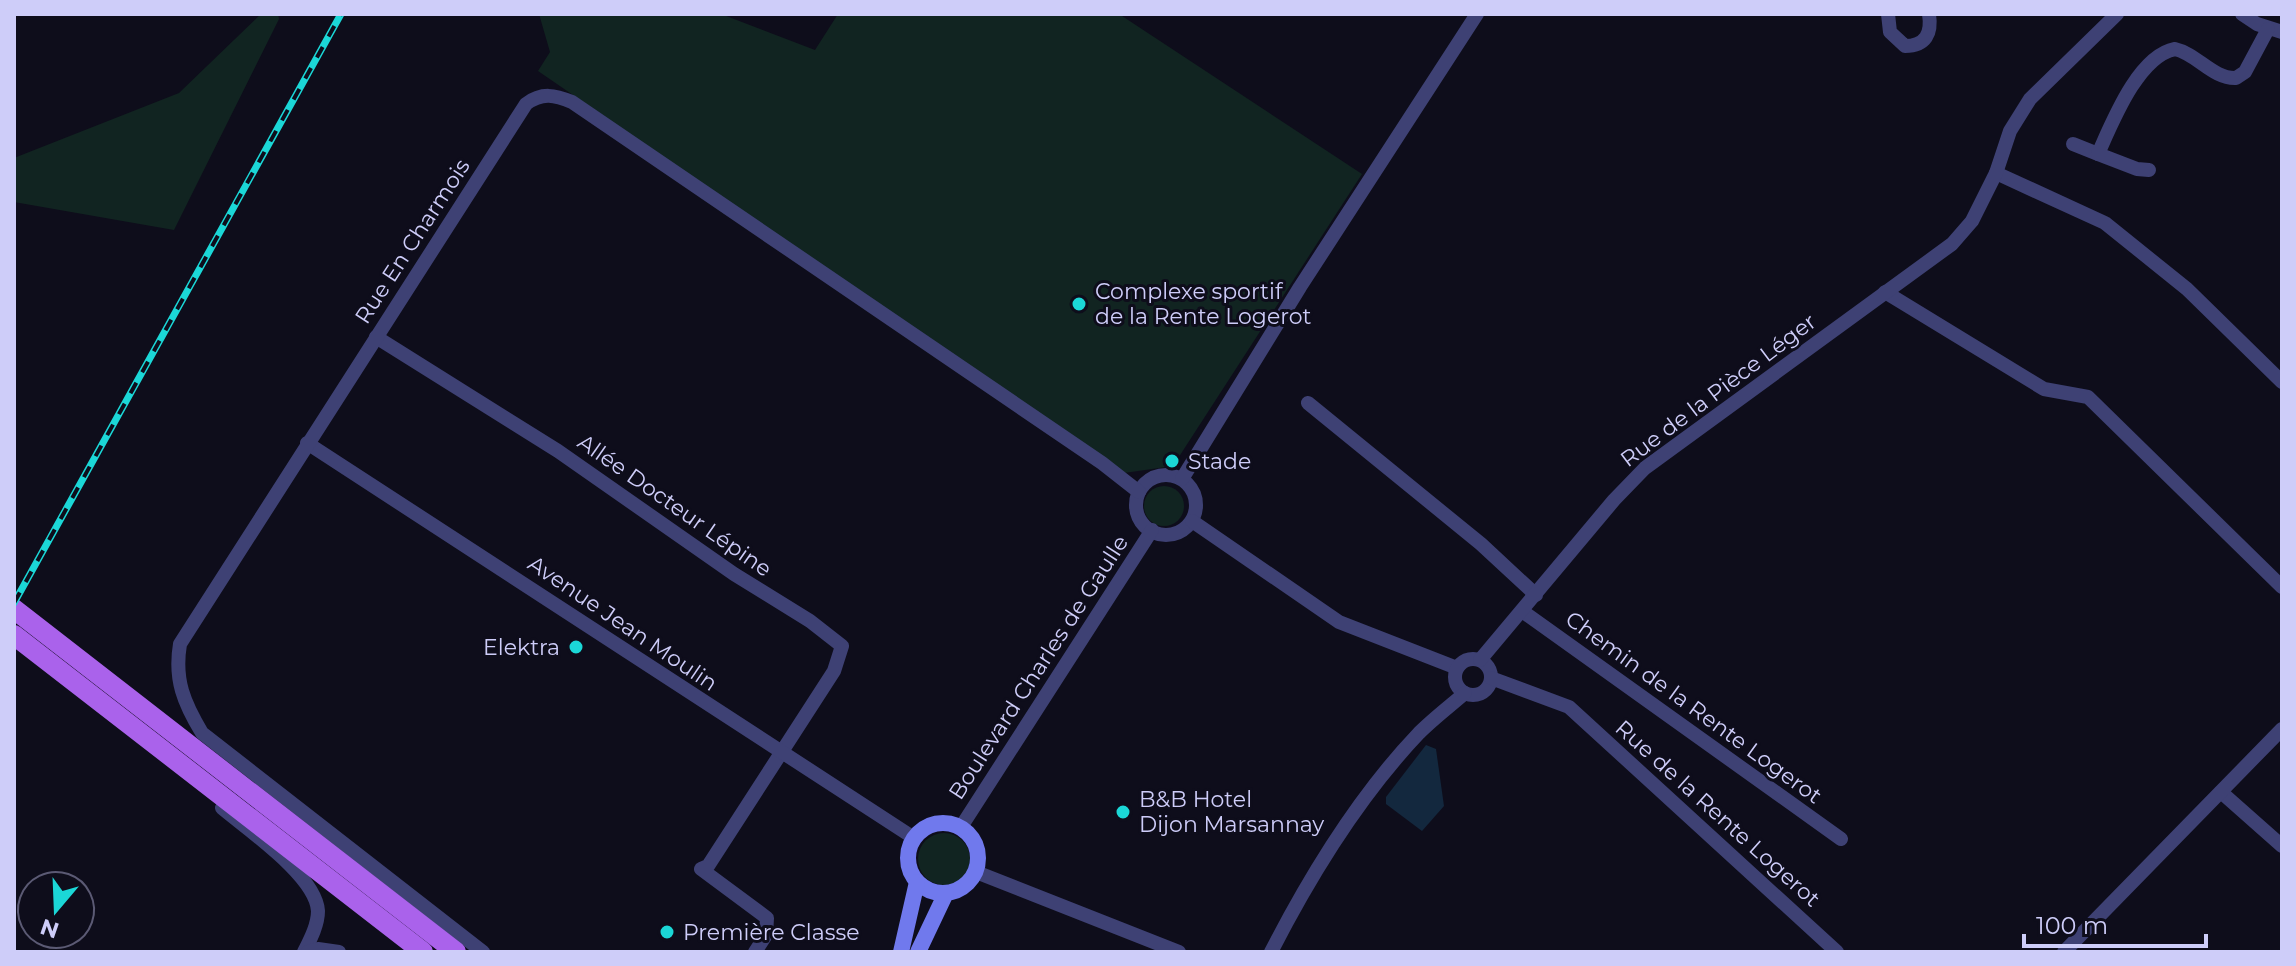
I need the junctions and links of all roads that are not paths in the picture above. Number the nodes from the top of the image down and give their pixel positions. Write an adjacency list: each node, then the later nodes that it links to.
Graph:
1 (1477, 14): 16 (street)
2 (1888, 14): 3 (street)
3 (1929, 14)
4 (2117, 14): 10 (street, Rue de la Pièce Léger)
5 (2242, 14): 6 (street)
6 (2275, 31): 8 (street)
7 (2073, 144): 8 (street)
8 (2098, 154): 9 (street)
9 (2149, 170)
10 (1996, 173): 11 (street, Rue de la Pièce Léger); 13 (street)
11 (1885, 292): 20 (street); 21 (street, Rue de la Pièce Léger)
12 (376, 337): 15 (street, Rue En Charmois); 17 (street, Rue En Charmois); 31 (street, Allée Docteur Lépine)
13 (2282, 382)
14 (1308, 403): 21 (street)
15 (307, 443): 31 (street, Avenue Jean Moulin); 44 (street, Rue En Charmois)
16 (1182, 479): 17 (street); 18 (street)
17 (1139, 492): 19 (street)
18 (1192, 521): 19 (street); 26 (street)
19 (1152, 530): 33 (street, Boulevard Charles de Gaulle)
20 (2282, 587)
21 (1536, 595): 23 (street, Rue de la Pièce Léger)
22 (14, 609): 24 (main road)
23 (1522, 611): 25 (street, Rue de la Pièce Léger); 35 (street, Chemin de la Rente Logerot)
24 (24, 634): 30 (main road); 43 (main road)
25 (1480, 660): 26 (street); 27 (street)
26 (1457, 668): 28 (street)
27 (1491, 678): 28 (street); 50 (street, Rue de la Rente Logerot)
28 (1465, 693): 49 (street)
29 (2282, 729): 32 (street)
30 (168, 754): 40 (street); 42 (main road)
31 (782, 755): 34 (street, Avenue Jean Moulin); 45 (street)
32 (2221, 792): 36 (street); 51 (street)
33 (961, 827): 34 (street); 37 (street)
34 (914, 838): 38 (street)
35 (1841, 839)
36 (2282, 846)
37 (976, 872): 39 (street); 48 (street)
38 (917, 882): 39 (street); 46 (street)
39 (946, 893): 47 (street)
40 (306, 952): 41 (street)
41 (339, 952)
42 (423, 952)
43 (456, 952)
44 (483, 952)
45 (755, 952)
46 (901, 952)
47 (918, 952)
48 (1179, 952)
49 (1271, 952)
50 (1837, 952)
51 (2064, 952)

